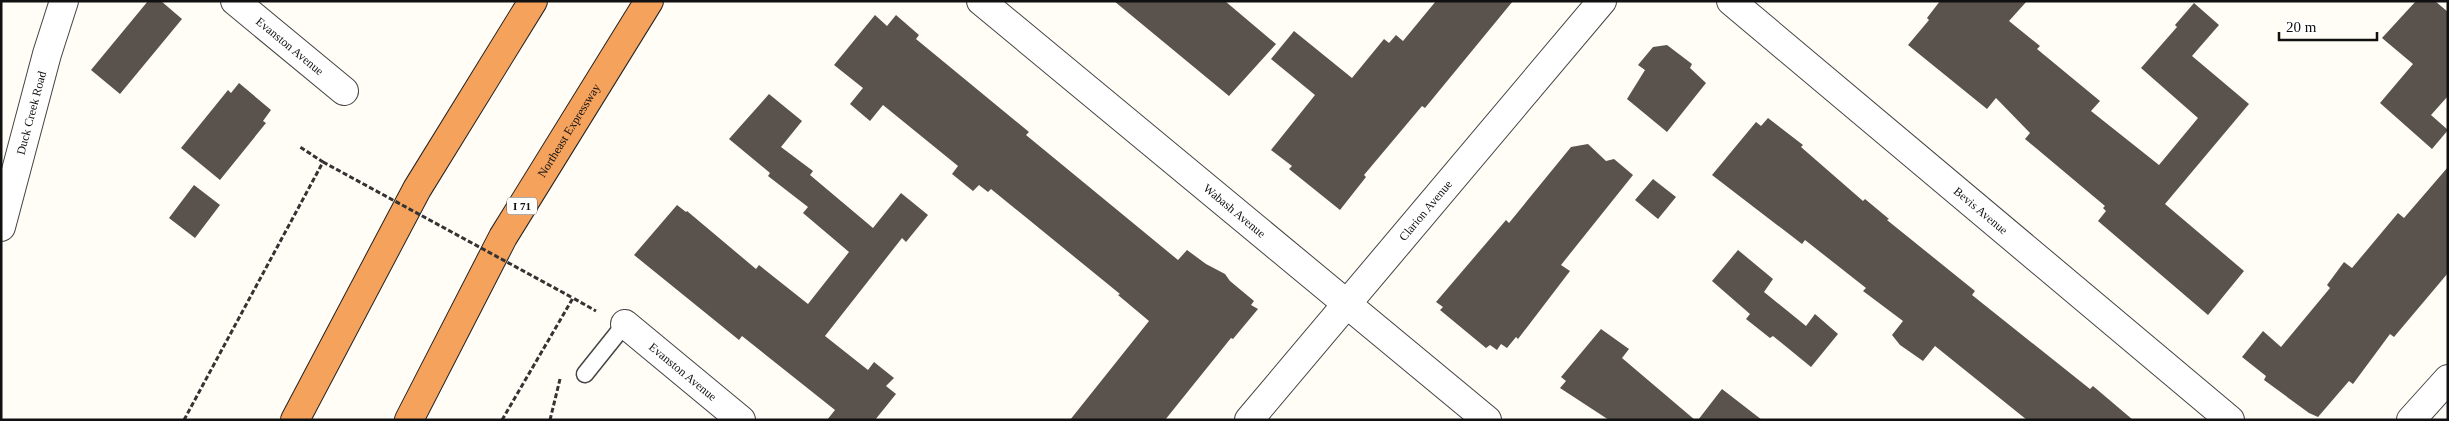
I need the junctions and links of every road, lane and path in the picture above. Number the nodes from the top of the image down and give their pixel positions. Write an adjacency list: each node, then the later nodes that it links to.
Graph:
1 (64, 1): 11 (street, Duck Creek Road)
2 (236, 1): 8 (street, Evanston Avenue)
3 (533, 1): 19 (highway)
4 (648, 1): 20 (highway, Northeast Expressway / I 71)
5 (982, 1): 13 (street, Wabash Avenue)
6 (1602, 1): 13 (street, Clarion Avenue)
7 (1731, 1): 25 (street, Bevis Avenue)
8 (344, 92)
9 (300, 147): 10 (path)
10 (323, 162): 12 (path, bridge); 18 (path)
11 (1, 227)
12 (573, 298): 14 (path); 21 (path)
13 (1346, 304): 23 (street, Clarion Avenue); 24 (street, Wabash Avenue)
14 (596, 311)
15 (626, 324): 16 (lane); 22 (street, Evanston Avenue)
16 (585, 374)
17 (2448, 379): 26 (street)
18 (184, 420)
19 (295, 420)
20 (409, 420)
21 (502, 420)
22 (741, 420)
23 (1248, 420)
24 (1487, 420)
25 (2230, 420)
26 (2411, 420)

